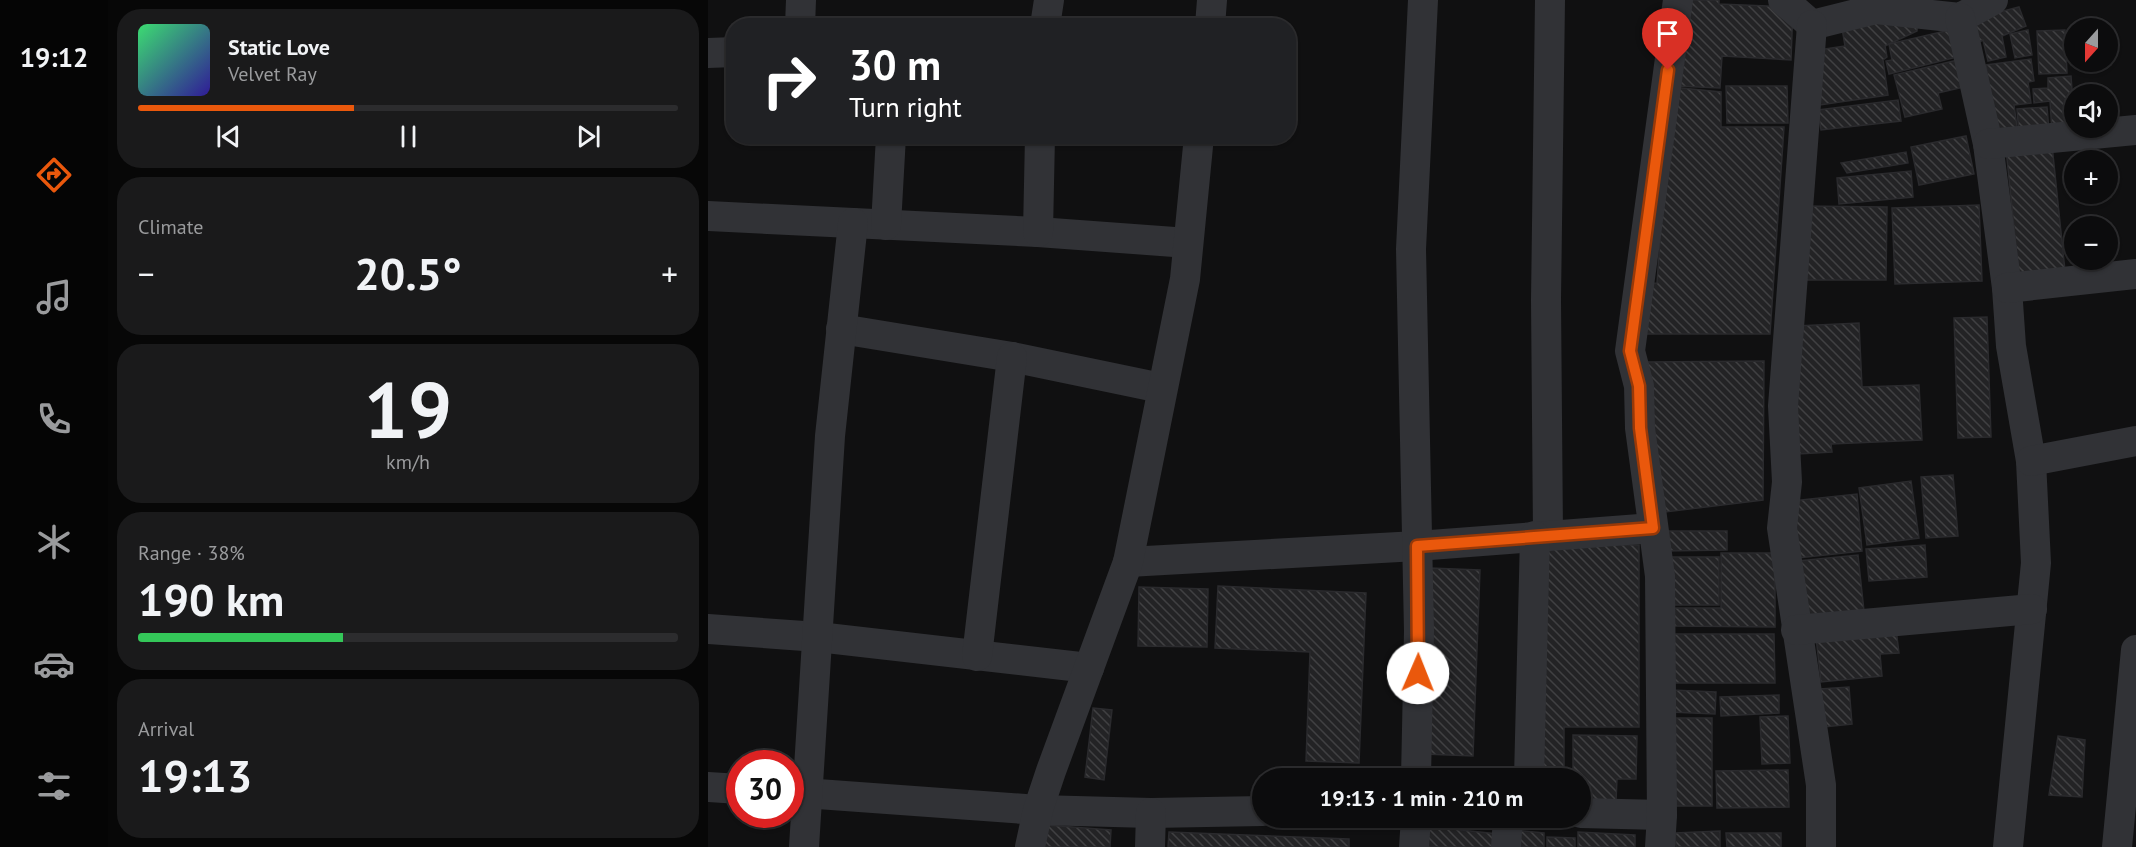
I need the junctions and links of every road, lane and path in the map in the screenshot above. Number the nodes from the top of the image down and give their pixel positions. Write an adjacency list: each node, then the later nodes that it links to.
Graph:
1 (801, 0): 10 (street)
2 (1049, 0): 11 (street)
3 (1212, 0): 12 (street)
4 (1422, 0): 36 (street)
5 (1550, 0): 35 (street)
6 (1678, 0): 34 (street)
7 (1783, 0): 14 (street)
8 (1993, 0): 13 (street)
9 (1897, 5): 13 (street); 14 (street)
10 (800, 18)
11 (1046, 18)
12 (1211, 18)
13 (1960, 18): 21 (street)
14 (1812, 25): 40 (street)
15 (726, 52): 16 (street)
16 (708, 53)
17 (2136, 130): 21 (street)
18 (891, 144): 24 (street)
19 (1040, 144): 25 (street)
20 (1198, 144): 26 (street)
21 (1988, 144): 28 (street)
22 (708, 216): 23 (street)
23 (853, 223): 24 (street); 29 (street)
24 (886, 225): 25 (street)
25 (1038, 232): 26 (street)
26 (1188, 243): 31 (street)
27 (2136, 274): 28 (street)
28 (2007, 288): 33 (street)
29 (841, 329): 30 (street); 41 (street)
30 (1012, 357): 31 (street); 43 (street)
31 (1161, 388): 37 (street)
32 (2136, 441): 33 (street)
33 (2031, 461): 38 (street)
34 (1653, 528): 35 (street); 55 (street)
35 (1541, 535): 36 (street); 47 (street)
36 (1417, 546): 37 (street); 46 (street)
37 (1128, 562): 44 (street)
38 (2032, 609): 40 (street); 66 (street)
39 (708, 629): 41 (street)
40 (1796, 630): 65 (street)
41 (818, 637): 43 (street); 45 (street)
42 (2136, 651): 67 (street)
43 (977, 656): 44 (street)
44 (1089, 668): 51 (street)
45 (804, 752)
46 (1416, 768)
47 (1529, 768)
48 (708, 787): 49 (street)
49 (726, 788)
50 (804, 793): 51 (street)
51 (1038, 810): 53 (street); 60 (street)
52 (1252, 811): 53 (street)
53 (1151, 813): 61 (street)
54 (1591, 813): 55 (street)
55 (1662, 815): 64 (street)
56 (802, 828): 59 (street)
57 (1415, 828): 62 (street)
58 (1507, 828): 63 (street)
59 (804, 847)
60 (1030, 847)
61 (1150, 847)
62 (1414, 847)
63 (1506, 847)
64 (1660, 847)
65 (1821, 847)
66 (2008, 847)
67 (2117, 847)

